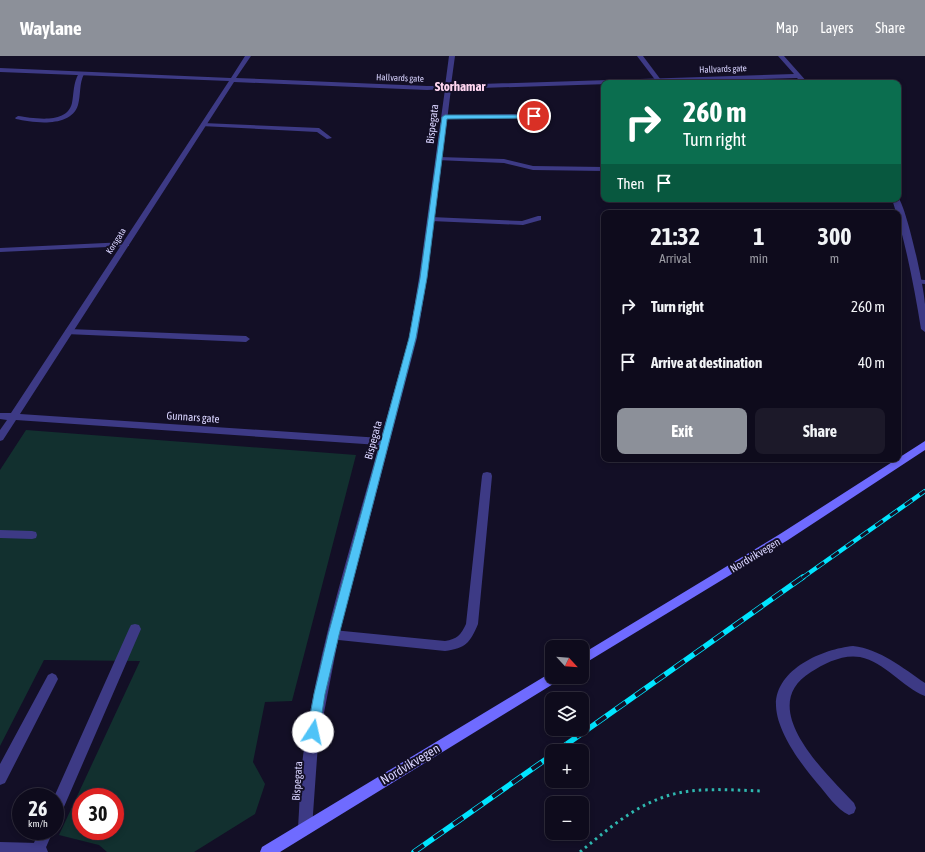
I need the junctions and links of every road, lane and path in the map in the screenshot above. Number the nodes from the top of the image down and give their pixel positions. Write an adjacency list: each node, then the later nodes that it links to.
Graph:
1 (248, 56): 8 (street, Korsgata)
2 (452, 56): 12 (street, Bispegata)
3 (640, 56): 9 (street)
4 (781, 56): 7 (street)
5 (0, 70): 6 (street, Hallvards gate)
6 (81, 74): 8 (street, Hallvards gate); 15 (street)
7 (799, 76): 9 (street, Hallvards gate); 10 (street)
8 (232, 80): 12 (street, Hallvards gate); 16 (street, Korsgata)
9 (658, 80)
10 (802, 80)
11 (601, 83): 12 (street, Hallvards gate)
12 (449, 88): 14 (street, Bispegata)
13 (534, 116): 14 (street)
14 (445, 117): 18 (street, Bispegata)
15 (18, 118)
16 (203, 125): 17 (street); 23 (street, Korsgata)
17 (329, 138)
18 (439, 159): 19 (street); 22 (street, Bispegata)
19 (601, 169)
20 (901, 213): 25 (street)
21 (538, 218): 22 (street)
22 (432, 219): 32 (street, Bispegata)
23 (126, 244): 24 (street); 27 (street, Korsgata)
24 (0, 250)
25 (921, 281): 26 (street)
26 (925, 328)
27 (69, 332): 28 (street); 30 (street, Korsgata)
28 (246, 339)
29 (0, 416): 30 (street, Gunnars gate)
30 (13, 417): 31 (street, Korsgata); 32 (street, Gunnars gate)
31 (0, 438)
32 (385, 442): 40 (street, Bispegata)
33 (925, 445): 34 (main road, Nordvikvegen)
34 (901, 461)
35 (899, 462): 41 (main road, Nordvikvegen)
36 (487, 476): 40 (street)
37 (0, 534): 38 (street)
38 (32, 535)
39 (135, 629): 46 (street)
40 (333, 635): 49 (street, Bispegata)
41 (589, 656)
42 (52, 678): 45 (street)
43 (545, 682): 49 (main road, Nordvikvegen)
44 (925, 690): 48 (street)
45 (0, 778)
46 (64, 791)
47 (761, 791): 54 (path)
48 (850, 808)
49 (305, 828): 53 (main road, Nordvikvegen)
50 (43, 840): 52 (street)
51 (0, 848): 52 (street)
52 (40, 851)
53 (267, 852)
54 (580, 852)

